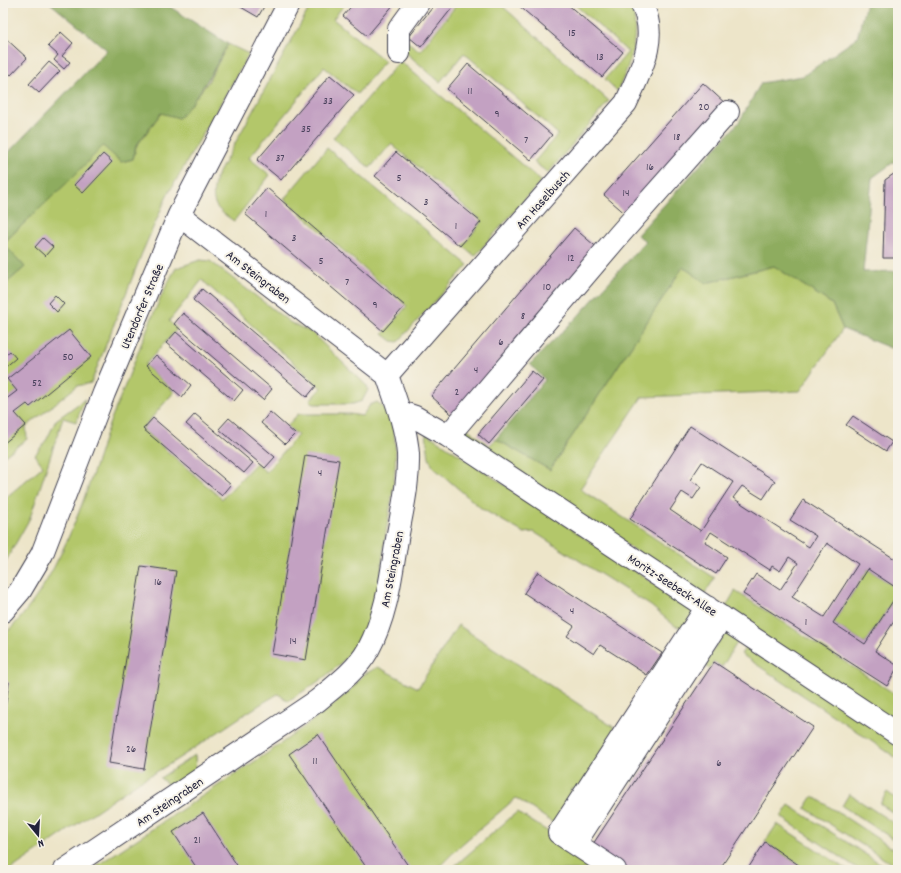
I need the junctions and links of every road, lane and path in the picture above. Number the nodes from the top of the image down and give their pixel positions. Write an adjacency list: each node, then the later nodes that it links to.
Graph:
1 (289, 3): 6 (street, Utendorfer Straße)
2 (418, 3): 4 (street)
3 (641, 3): 7 (street, Am Haselbusch)
4 (399, 53)
5 (728, 112): 9 (street)
6 (179, 215): 7 (street, Am Steingraben); 10 (street, Utendorfer Straße)
7 (387, 375): 8 (street, Am Steingraben)
8 (400, 412): 9 (street, Moritz-Seebeck-Allee); 14 (street, Am Steingraben)
9 (448, 436): 11 (street, Moritz-Seebeck-Allee)
10 (3, 611)
11 (715, 612): 12 (street, Moritz-Seebeck-Allee); 13 (street); 15 (street)
12 (898, 734)
13 (581, 834)
14 (65, 870)
15 (614, 870)

